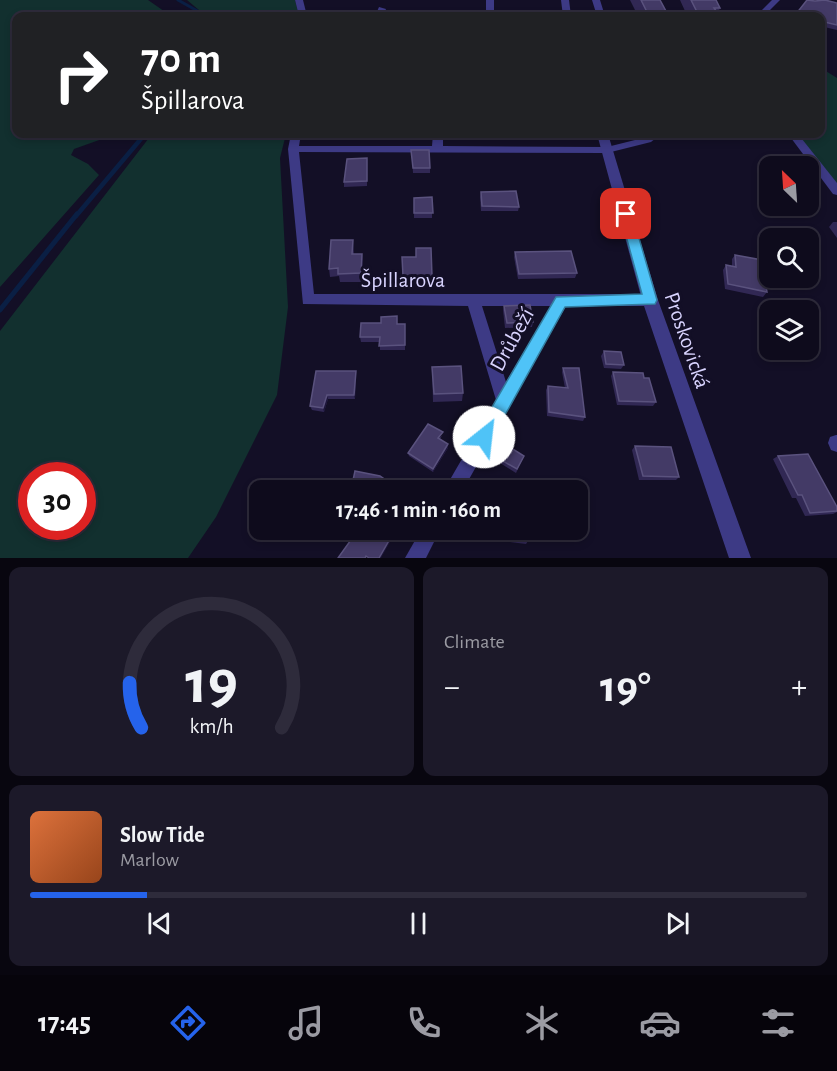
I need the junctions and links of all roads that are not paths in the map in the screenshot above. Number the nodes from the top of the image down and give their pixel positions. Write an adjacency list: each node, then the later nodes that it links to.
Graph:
1 (776, 0): 2 (street)
2 (764, 12)
3 (295, 138): 8 (street, Špillarova)
4 (438, 138): 9 (street)
5 (650, 138): 7 (street)
6 (796, 138): 10 (street)
7 (605, 142): 9 (street); 12 (street, Proskovická)
8 (293, 149): 9 (street); 11 (street, Špillarova)
9 (437, 149)
10 (837, 191)
11 (473, 300): 13 (street, Špillarova); 14 (street, Drůbeží)
12 (650, 300): 13 (street, Špillarova); 18 (street, Proskovická)
13 (561, 301): 14 (street, Drůbeží)
14 (504, 401): 15 (street, Drůbeží)
15 (459, 480)
16 (425, 540): 17 (street)
17 (415, 558)
18 (740, 558)

